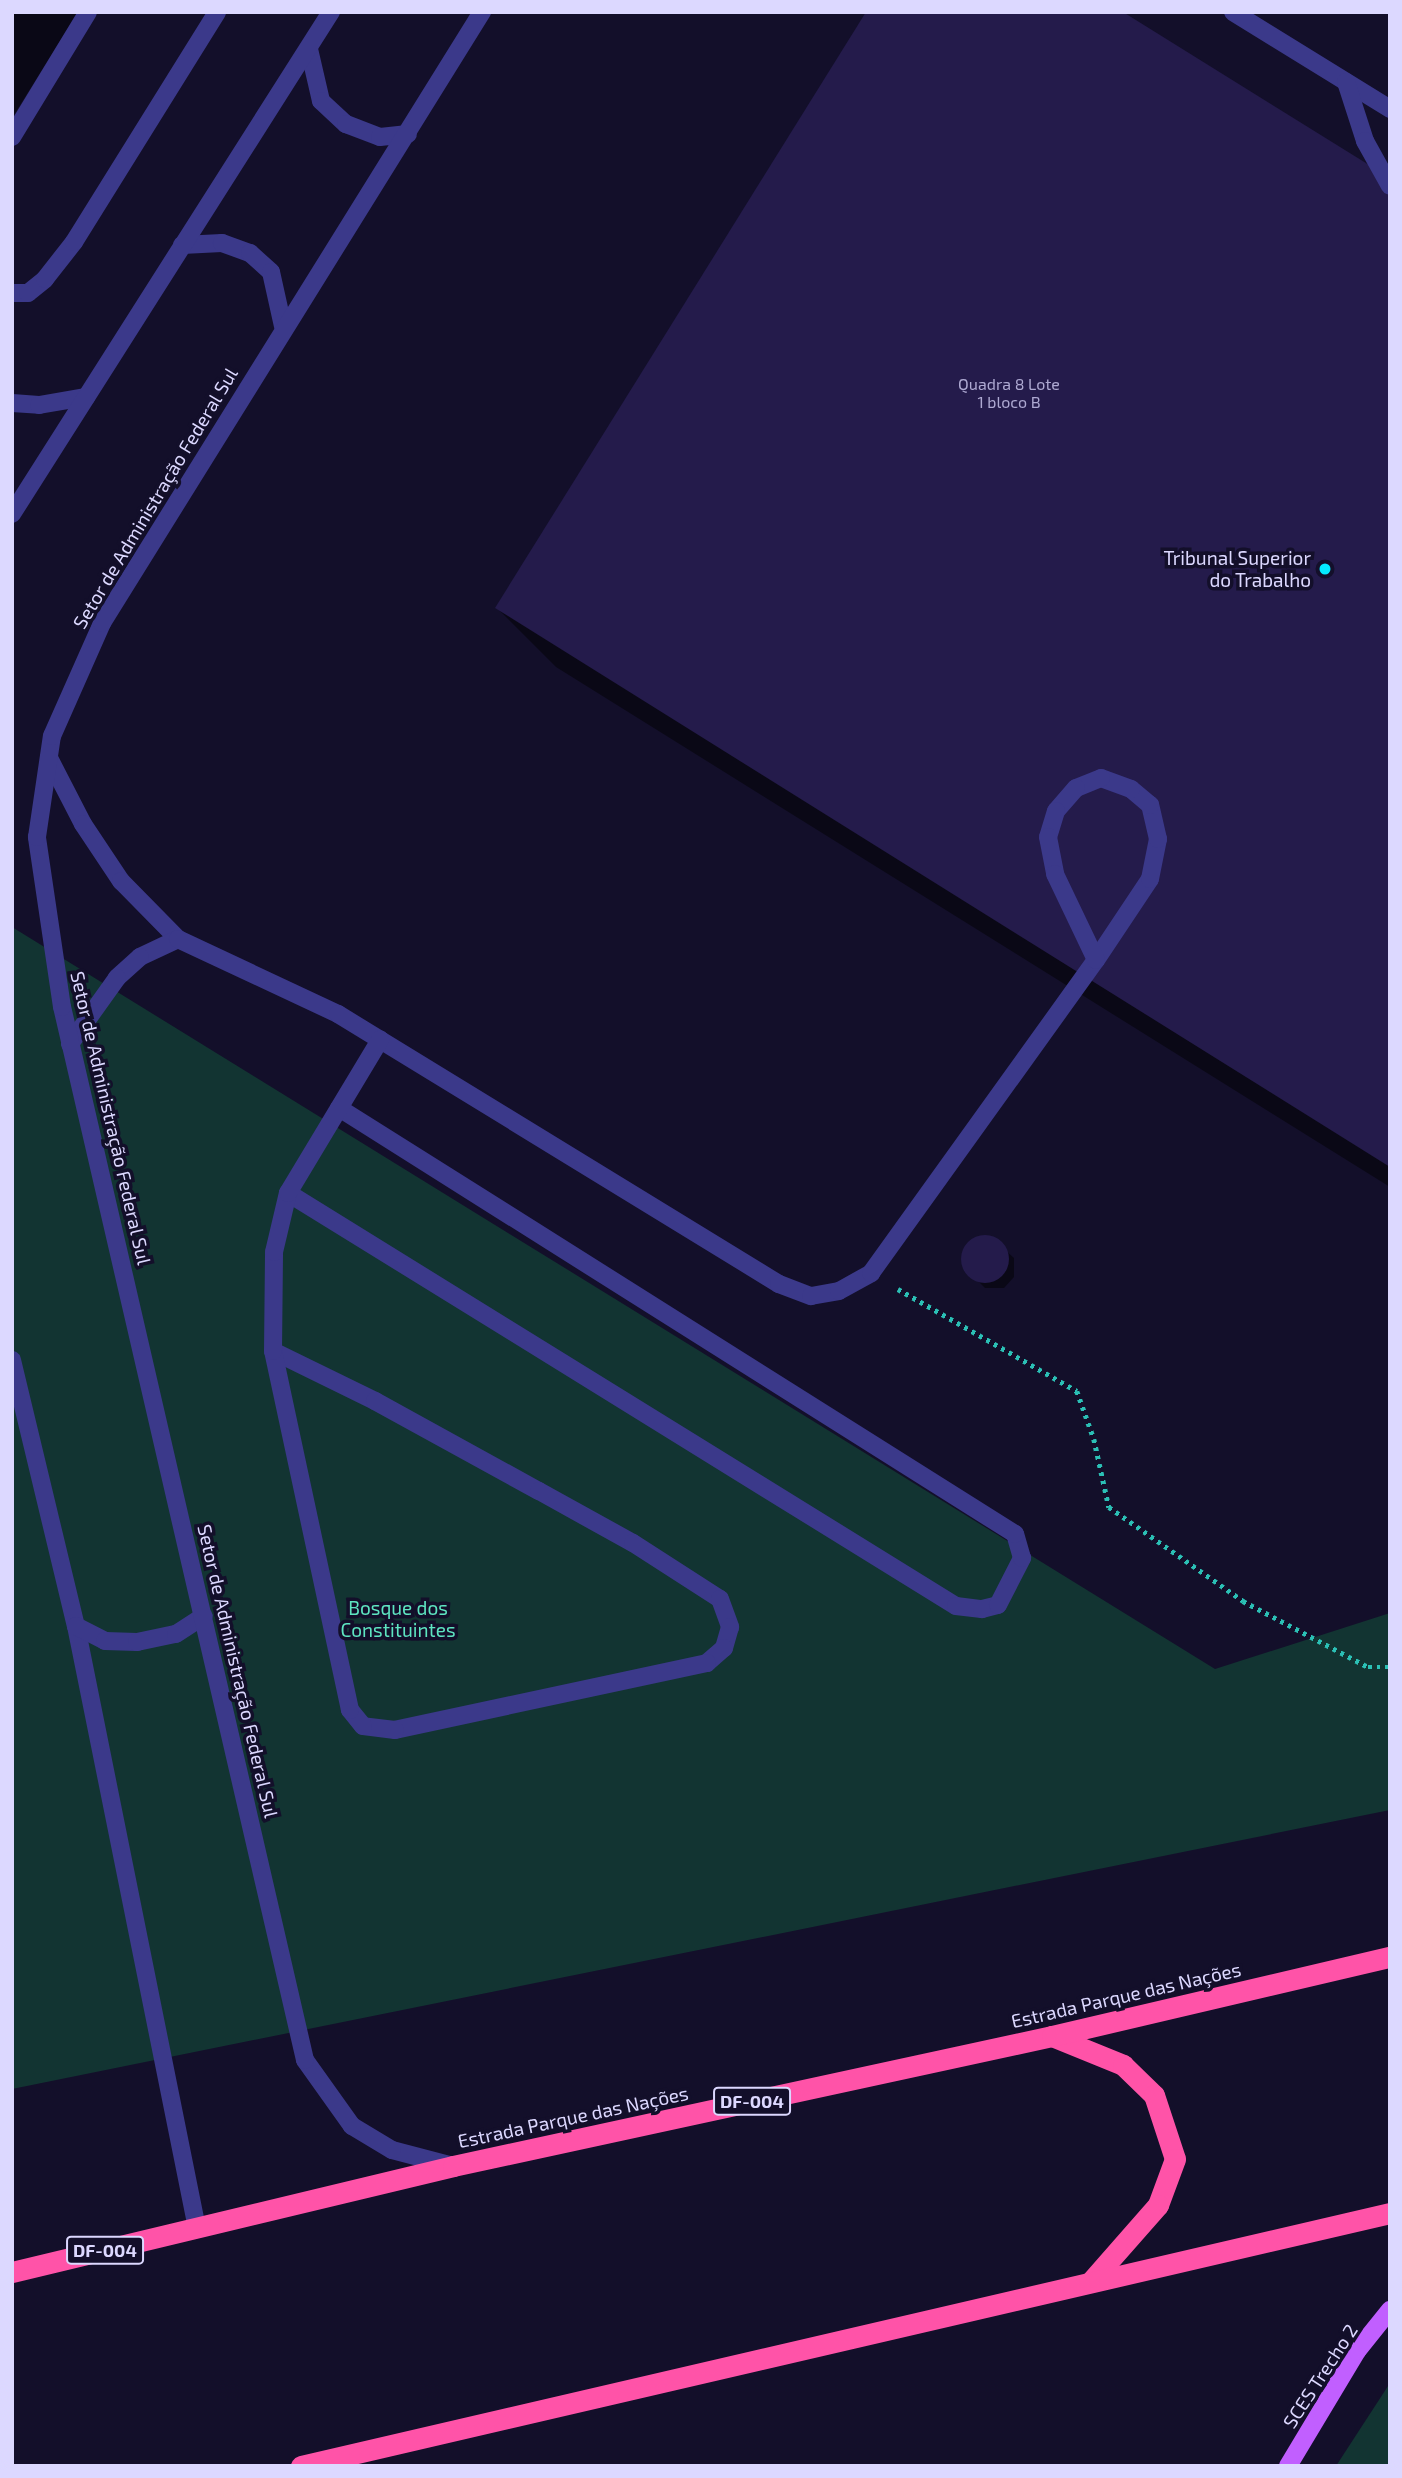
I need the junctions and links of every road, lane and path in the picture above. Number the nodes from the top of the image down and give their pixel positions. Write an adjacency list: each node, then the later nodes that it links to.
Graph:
1 (88, 12): 10 (street)
2 (217, 12): 13 (street)
3 (331, 12): 6 (street)
4 (482, 12): 9 (street, Setor de Administração Federal Sul)
5 (1233, 12): 7 (street)
6 (309, 49): 9 (street); 12 (street)
7 (1346, 82): 8 (street); 11 (street)
8 (1390, 109)
9 (408, 134): 14 (street, Setor de Administração Federal Sul)
10 (12, 136)
11 (1390, 186)
12 (182, 245): 14 (street); 15 (street)
13 (12, 293)
14 (283, 326): 18 (street, Setor de Administração Federal Sul)
15 (86, 397): 16 (street); 17 (street)
16 (12, 403)
17 (12, 514)
18 (49, 758): 19 (street); 22 (street, Setor de Administração Federal Sul)
19 (178, 939): 21 (street); 22 (street)
20 (1096, 960): 20 (street); 25 (street)
21 (380, 1040): 23 (street); 25 (street)
22 (71, 1044): 28 (street, Setor de Administração Federal Sul)
23 (339, 1108): 24 (street); 24 (street)
24 (288, 1193): 26 (street)
25 (871, 1273): 30 (path)
26 (272, 1351): 26 (street)
27 (12, 1360): 29 (street)
28 (204, 1616): 29 (street); 33 (street, Setor de Administração Federal Sul)
29 (76, 1626): 35 (street)
30 (1390, 1667)
31 (1390, 1957): 32 (highway, Estrada Parque das Nações / DF-004)
32 (1052, 2036): 33 (highway, Estrada Parque das Nações / DF-004); 37 (highway)
33 (453, 2166): 35 (highway, Estrada Parque das Nações / DF-004)
34 (1390, 2213): 37 (highway)
35 (197, 2228): 36 (highway, Estrada Parque das Nações / DF-004)
36 (12, 2272)
37 (1092, 2280): 39 (highway)
38 (1390, 2310): 40 (main road, SCES Trecho 2)
39 (301, 2466)
40 (1288, 2466)

